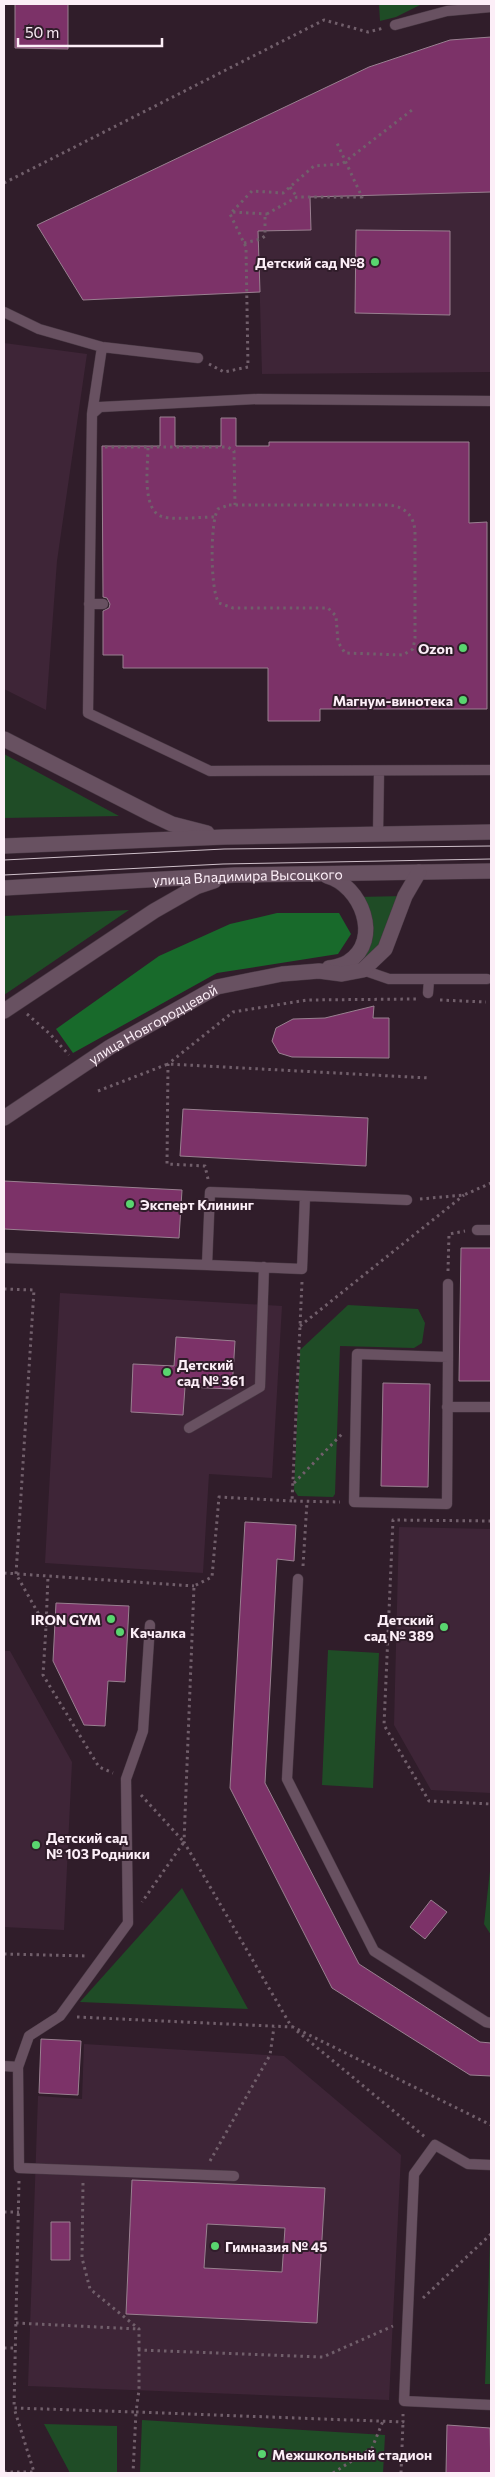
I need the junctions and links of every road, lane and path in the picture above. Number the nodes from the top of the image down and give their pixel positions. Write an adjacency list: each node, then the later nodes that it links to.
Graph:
1 (491, 7): 2 (lane)
2 (395, 25): 6 (path)
3 (412, 110): 5 (path)
4 (336, 141): 5 (path)
5 (346, 162): 7 (path); 8 (path)
6 (4, 183)
7 (290, 187): 8 (path); 9 (path)
8 (297, 197): 10 (path)
9 (233, 212): 10 (path); 11 (path)
10 (268, 214): 11 (path)
11 (244, 243): 14 (path)
12 (4, 312): 13 (lane)
13 (102, 347): 14 (lane); 16 (lane)
14 (198, 358)
15 (491, 401): 16 (lane)
16 (92, 414): 17 (lane)
17 (92, 447): 18 (path); 21 (lane)
18 (148, 448): 19 (path); 20 (path)
19 (235, 505): 20 (path); 20 (path)
20 (214, 517)
21 (89, 604): 22 (lane); 25 (lane)
22 (103, 604)
23 (4, 739): 28 (main road)
24 (491, 770): 25 (lane)
25 (379, 772): 27 (lane)
26 (491, 832): 27 (main road)
27 (378, 834): 28 (main road)
28 (225, 837): 29 (main road)
29 (4, 846)
30 (491, 871): 32 (main road, улица Владимира Высоцкого)
31 (316, 872): 32 (main road, улица Владимира Высоцкого); 33 (main road, улица Владимира Высоцкого); 36 (main road, улица Новгородцевой)
32 (419, 872): 35 (main road)
33 (235, 875): 34 (main road, улица Владимира Высоцкого); 42 (main road)
34 (4, 888)
35 (363, 970): 36 (main road, улица Новгородцевой); 38 (lane)
36 (319, 971): 44 (main road, улица Новгородцевой)
37 (488, 979): 38 (lane)
38 (429, 980): 39 (lane)
39 (424, 996): 43 (path)
40 (438, 1000): 41 (path)
41 (486, 1002)
42 (10, 1008): 44 (path)
43 (168, 1064): 45 (path); 46 (path); 49 (path)
44 (80, 1067): 47 (main road, улица Новгородцевой)
45 (429, 1078)
46 (98, 1091)
47 (4, 1118)
48 (491, 1183): 50 (path)
49 (210, 1192): 51 (lane); 56 (lane)
50 (464, 1195): 52 (path); 61 (path)
51 (305, 1196): 52 (lane); 58 (lane)
52 (407, 1200)
53 (477, 1230): 54 (lane); 59 (path)
54 (491, 1230)
55 (4, 1258): 56 (lane)
56 (207, 1265): 57 (lane)
57 (264, 1267): 58 (lane); 66 (lane)
58 (302, 1269): 61 (path)
59 (448, 1284): 62 (lane)
60 (4, 1289): 73 (path)
61 (300, 1326): 67 (path)
62 (448, 1356): 63 (lane); 65 (lane)
63 (447, 1407): 64 (lane); 70 (lane)
64 (491, 1407)
65 (355, 1421): 67 (path); 70 (lane)
66 (190, 1428)
67 (293, 1484): 68 (path)
68 (292, 1501): 69 (path); 76 (path)
69 (307, 1502): 70 (path); 75 (path)
70 (354, 1502)
71 (491, 1521): 80 (path)
72 (4, 1573): 73 (path)
73 (16, 1574): 74 (path); 78 (path)
74 (48, 1576): 76 (path); 78 (path)
75 (298, 1579): 86 (lane)
76 (194, 1586): 81 (path)
77 (150, 1625): 79 (lane)
78 (46, 1628): 79 (path)
79 (126, 1779): 81 (path); 82 (lane)
80 (491, 1804)
81 (184, 1842): 82 (path); 87 (path)
82 (128, 1923): 84 (lane)
83 (4, 1954): 84 (path)
84 (104, 1956): 85 (lane)
85 (60, 2016): 88 (path); 90 (lane)
86 (491, 2022)
87 (291, 2026): 88 (path); 91 (path); 92 (path)
88 (274, 2027): 96 (path)
89 (4, 2066): 90 (lane)
90 (18, 2067): 94 (lane)
91 (491, 2125)
92 (435, 2145): 93 (lane); 101 (lane)
93 (491, 2165)
94 (19, 2168): 95 (lane); 99 (path)
95 (84, 2170): 96 (lane); 103 (path)
96 (202, 2175): 97 (lane)
97 (234, 2176)
98 (4, 2212): 99 (path)
99 (18, 2212): 102 (path)
100 (491, 2234): 101 (path)
101 (408, 2312): 106 (path); 107 (lane)
102 (16, 2323): 103 (path); 105 (path)
103 (139, 2329): 106 (path)
104 (4, 2348): 105 (path)
105 (16, 2348): 109 (path)
106 (138, 2350): 110 (path)
107 (404, 2401): 108 (lane); 112 (path)
108 (491, 2404)
109 (14, 2408): 110 (path); 114 (path)
110 (136, 2412): 111 (path); 115 (path)
111 (383, 2421): 112 (path); 116 (path)
112 (403, 2422): 117 (path)
113 (4, 2472): 114 (path)
114 (34, 2473)
115 (133, 2473)
116 (333, 2473)
117 (401, 2473)

